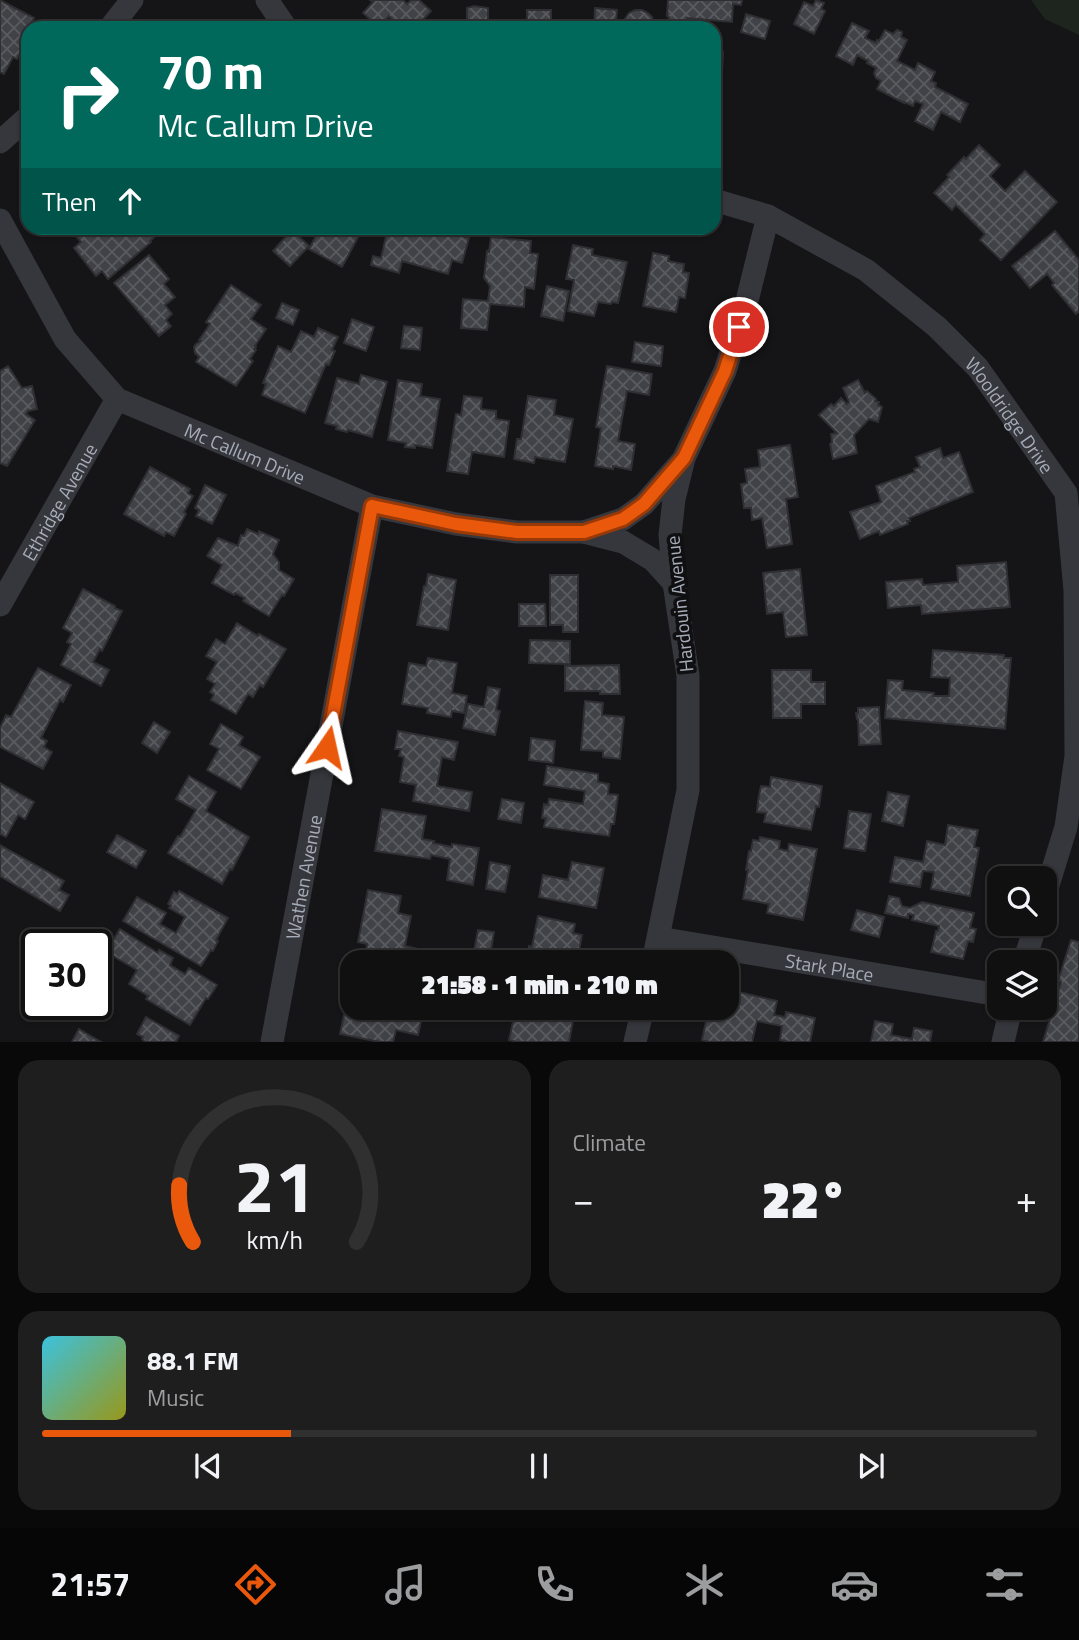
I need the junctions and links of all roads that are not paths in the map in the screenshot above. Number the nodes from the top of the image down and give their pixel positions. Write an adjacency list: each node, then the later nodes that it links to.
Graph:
1 (132, 0): 3 (street)
2 (267, 0): 4 (street)
3 (116, 21)
4 (281, 21)
5 (21, 123): 6 (street)
6 (0, 142)
7 (721, 202): 8 (street, Wooldridge Drive)
8 (768, 216): 11 (street, Hardouin Avenue); 12 (street, Wooldridge Drive)
9 (0, 220): 10 (street, Mc Callum Drive)
10 (117, 399): 13 (street, Mc Callum Drive); 16 (street, Ethridge Avenue)
11 (684, 458): 14 (street, Mc Callum Drive); 15 (street, Hardouin Avenue)
12 (1072, 493): 17 (street, Wooldridge Drive)
13 (372, 506): 14 (street, Mc Callum Drive); 23 (street, Wathen Avenue)
14 (584, 532): 15 (street, Mc Callum Drive)
15 (674, 583): 18 (street, Hardouin Avenue)
16 (0, 605)
17 (1054, 866)
18 (659, 938): 19 (street, Hardouin Avenue); 20 (street, Stark Place)
19 (656, 950)
20 (987, 993)
21 (640, 1020): 24 (street)
22 (1008, 1020): 25 (street)
23 (272, 1041)
24 (635, 1041)
25 (1003, 1041)

